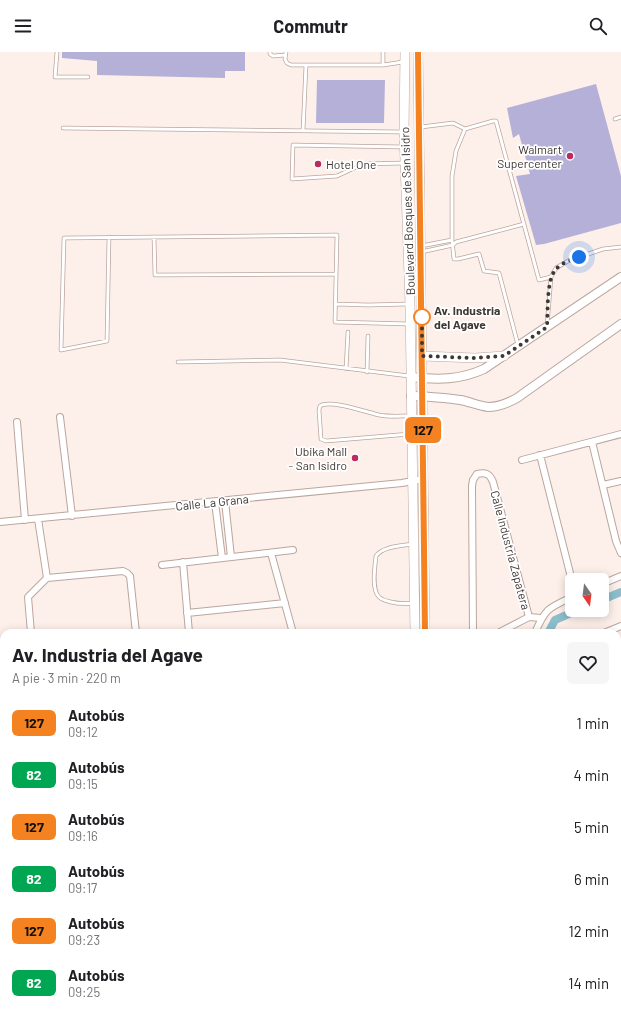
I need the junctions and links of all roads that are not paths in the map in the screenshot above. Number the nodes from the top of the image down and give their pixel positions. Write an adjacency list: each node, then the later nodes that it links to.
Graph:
1 (56, 52): 11 (lane)
2 (270, 52): 6 (lane)
3 (383, 52): 10 (lane)
4 (405, 52): 7 (main road, Boulevard Bosques de San Isidro)
5 (418, 52): 8 (main road, Boulevard Bosques de San Isidro)
6 (285, 54): 9 (lane)
7 (405, 62): 8 (main road); 10 (lane); 18 (main road, Boulevard Bosques de San Isidro)
8 (418, 62): 14 (main road, Boulevard Bosques de San Isidro)
9 (306, 65): 10 (lane); 17 (lane)
10 (383, 65)
11 (88, 77)
12 (621, 117): 13 (lane)
13 (615, 119)
14 (419, 127): 16 (lane); 27 (main road, Boulevard Bosques de San Isidro)
15 (62, 128): 17 (lane)
16 (465, 129): 21 (lane); 24 (lane)
17 (303, 131): 18 (lane)
18 (404, 132): 19 (main road, Boulevard Bosques de San Isidro)
19 (405, 147): 20 (main road, Boulevard Bosques de San Isidro); 20 (lane)
20 (405, 163): 32 (main road, Boulevard Bosques de San Isidro)
21 (524, 224): 24 (lane); 29 (lane)
22 (109, 237): 22 (lane); 23 (lane)
23 (154, 237): 28 (lane); 28 (lane)
24 (454, 241): 25 (lane); 27 (lane)
25 (453, 245): 27 (lane); 38 (lane)
26 (621, 247): 29 (lane)
27 (421, 249): 39 (main road, Boulevard Bosques de San Isidro)
28 (336, 274): 31 (lane)
29 (551, 277): 35 (lane)
30 (621, 277): 35 (street)
31 (336, 304): 32 (lane); 33 (lane)
32 (410, 304): 33 (main road, Boulevard Bosques de San Isidro)
33 (410, 324): 44 (main road, Boulevard Bosques de San Isidro)
34 (621, 324): 47 (street)
35 (547, 327): 38 (street)
36 (348, 332): 42 (lane)
37 (368, 336): 43 (lane)
38 (518, 346): 40 (street)
39 (422, 356): 40 (main road); 45 (main road, Boulevard Bosques de San Isidro)
40 (504, 356): 45 (street)
41 (178, 362): 42 (lane)
42 (346, 369): 43 (lane)
43 (367, 372): 44 (lane)
44 (411, 377): 45 (street); 46 (main road, Boulevard Bosques de San Isidro)
45 (422, 378): 47 (main road, Boulevard Bosques de San Isidro)
46 (411, 396): 47 (street); 49 (main road, Boulevard Bosques de San Isidro)
47 (423, 396): 56 (main road, Boulevard Bosques de San Isidro)
48 (60, 417): 62 (street)
49 (412, 417): 51 (main road, Boulevard Bosques de San Isidro); 51 (lane)
50 (17, 422): 64 (street)
51 (412, 434): 57 (main road, Boulevard Bosques de San Isidro)
52 (621, 434): 53 (street)
53 (592, 442): 54 (street); 59 (street)
54 (540, 455): 55 (street); 76 (street)
55 (522, 460)
56 (423, 479): 57 (street, Calle La Grana); 91 (main road, Boulevard Bosques de San Isidro)
57 (413, 480): 60 (street, Calle La Grana); 67 (main road, Boulevard Bosques de San Isidro)
58 (621, 481): 59 (street)
59 (603, 485): 66 (street)
60 (225, 501): 61 (street, Calle La Grana); 72 (street)
61 (215, 502): 62 (street, Calle La Grana); 73 (street)
62 (72, 516): 63 (street, Calle La Grana)
63 (38, 519): 64 (street, Calle La Grana); 78 (street)
64 (24, 520): 65 (street, Calle La Grana)
65 (0, 522)
66 (616, 540): 68 (street); 71 (street)
67 (414, 544): 82 (main road, Boulevard Bosques de San Isidro); 82 (lane)
68 (621, 545)
69 (293, 550): 70 (street)
70 (271, 553): 72 (street); 81 (street)
71 (621, 553)
72 (231, 557): 73 (street)
73 (222, 558): 74 (street)
74 (183, 562): 75 (street); 83 (street)
75 (162, 565)
76 (570, 573)
77 (621, 576): 79 (street)
78 (47, 578): 86 (street); 87 (street)
79 (609, 581)
80 (565, 600): 85 (street)
81 (285, 603): 83 (street); 89 (street)
82 (415, 603): 90 (main road, Boulevard Bosques de San Isidro)
83 (187, 613): 88 (street)
84 (529, 617): 85 (street); 92 (street, Calle Industria Zapatera); 93 (street)
85 (541, 618): 94 (street)
86 (31, 629)
87 (136, 629)
88 (189, 629)
89 (292, 629)
90 (415, 629)
91 (425, 629)
92 (473, 629)
93 (506, 629)
94 (537, 629)

